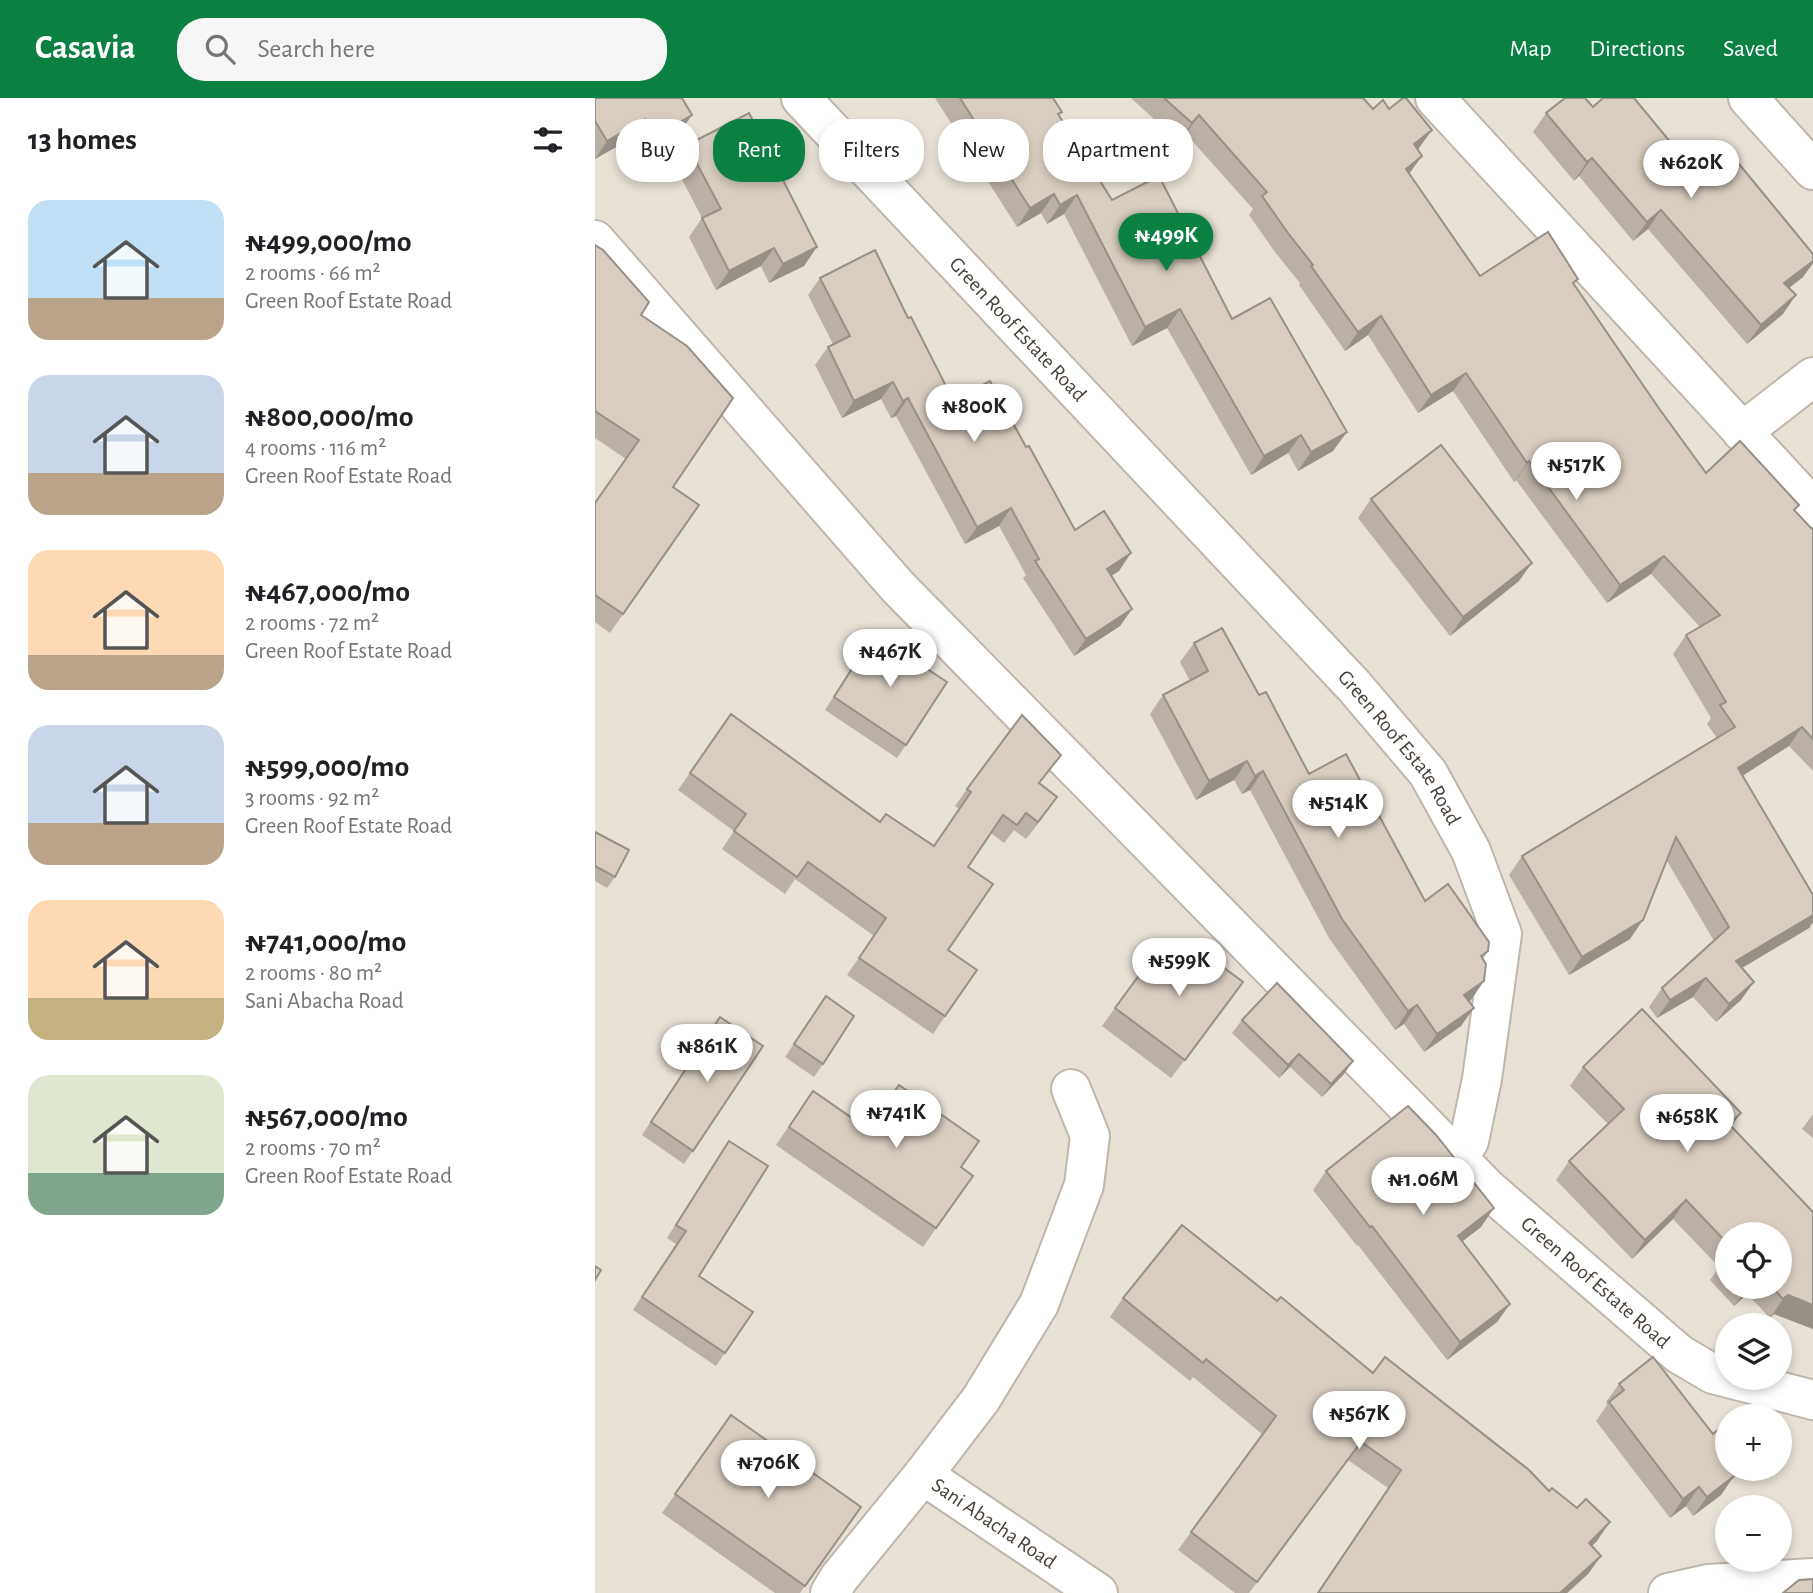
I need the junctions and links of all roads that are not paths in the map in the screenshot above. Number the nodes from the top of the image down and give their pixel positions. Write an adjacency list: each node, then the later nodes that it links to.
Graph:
1 (801, 98): 10 (street, Green Roof Estate Road)
2 (1435, 98): 7 (street)
3 (1748, 98): 4 (street)
4 (1813, 170)
5 (595, 240): 10 (street)
6 (1813, 377): 7 (street)
7 (1742, 432): 8 (street)
8 (1813, 508)
9 (1071, 1089): 12 (street)
10 (1458, 1160): 11 (street, Green Roof Estate Road)
11 (1813, 1400)
12 (923, 1475): 14 (street); 15 (street, Sani Abacha Road)
13 (1813, 1578): 16 (street)
14 (829, 1593)
15 (1098, 1593)
16 (1668, 1593)

